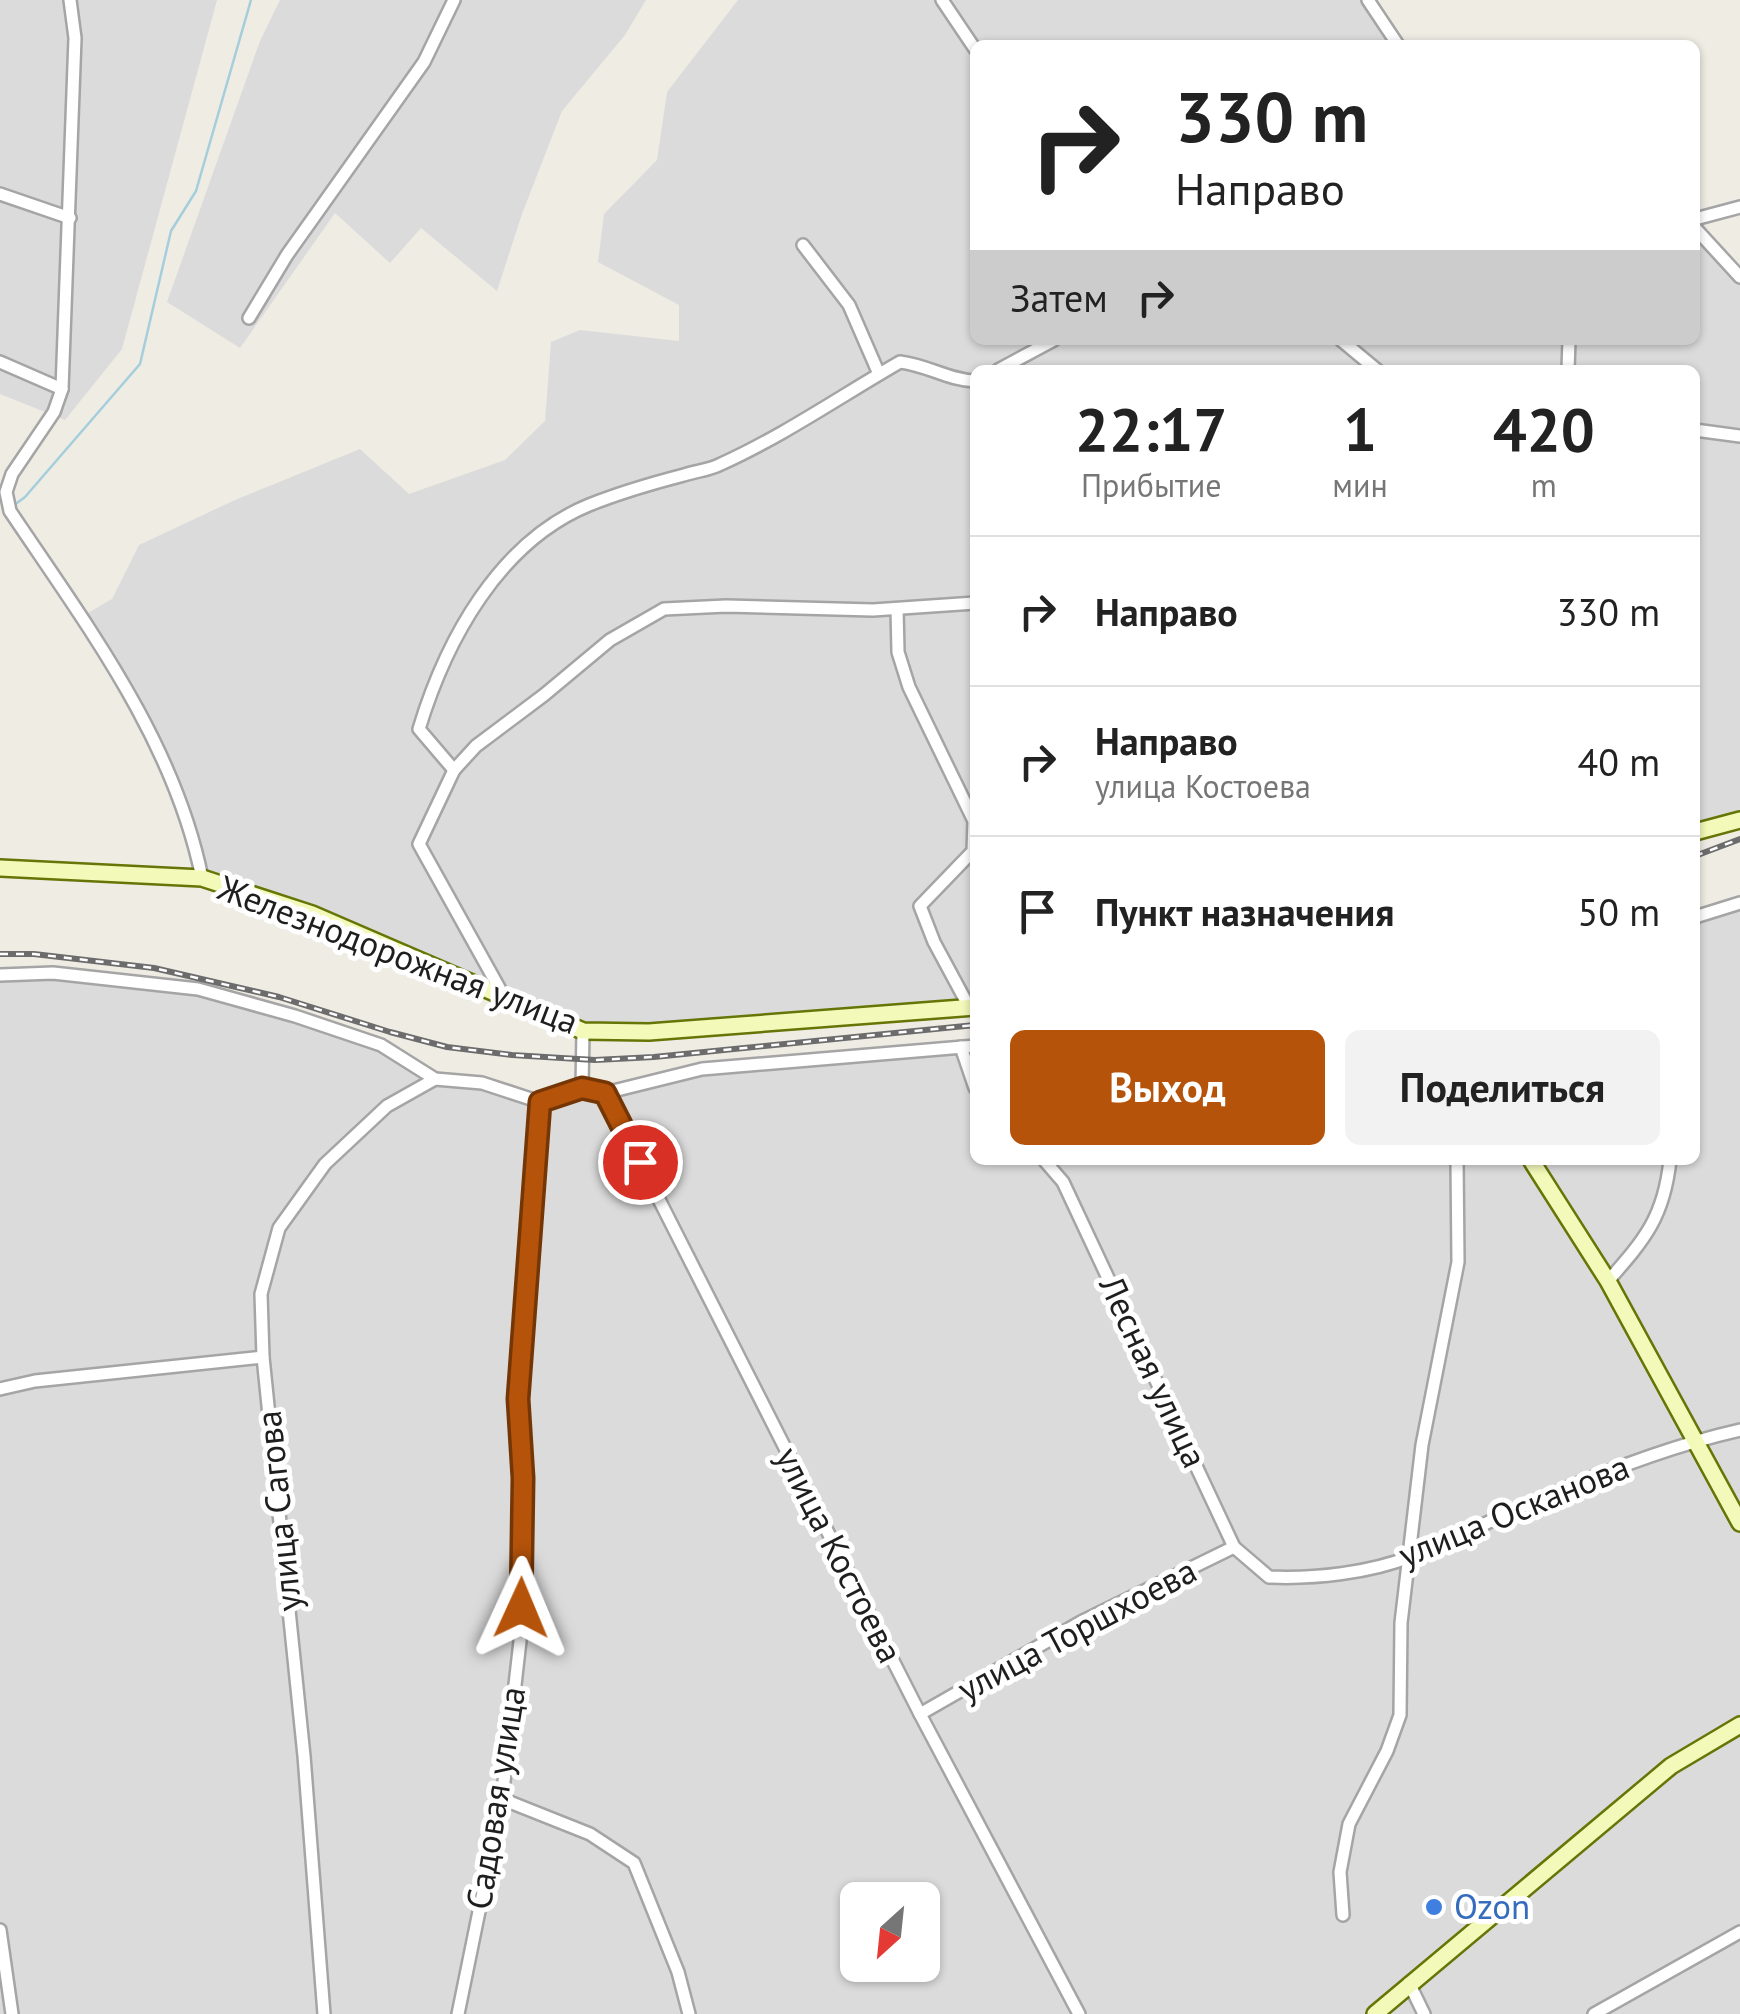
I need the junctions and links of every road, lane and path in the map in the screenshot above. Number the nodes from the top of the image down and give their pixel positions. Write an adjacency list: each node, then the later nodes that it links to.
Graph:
1 (70, 0): 9 (street)
2 (454, 0): 14 (street)
3 (942, 0): 6 (street)
4 (1368, 0): 5 (street)
5 (1395, 40)
6 (970, 42)
7 (0, 194): 9 (street)
8 (1740, 207): 10 (street)
9 (70, 218): 22 (street)
10 (1700, 218)
11 (1700, 233): 13 (street)
12 (803, 246): 20 (street)
13 (1740, 277)
14 (250, 318)
15 (1045, 345): 18 (street)
16 (1348, 345): 19 (street)
17 (0, 362): 22 (street)
18 (1007, 365)
19 (1371, 365)
20 (878, 374): 21 (street); 27 (street)
21 (970, 380)
22 (62, 389): 33 (street)
23 (1700, 431): 24 (street)
24 (1740, 436)
25 (970, 603): 26 (street)
26 (897, 609): 27 (street); 28 (street)
27 (454, 770): 37 (street)
28 (970, 813)
29 (1740, 820): 30 (street)
30 (1700, 831)
31 (970, 854): 38 (street)
32 (0, 868): 33 (street, Железнодорожная улица)
33 (202, 878): 37 (street, Железнодорожная улица)
34 (1740, 903): 35 (street)
35 (1700, 915)
36 (0, 975): 43 (street)
37 (503, 995): 40 (street, Железнодорожная улица)
38 (970, 1004)
39 (970, 1007): 40 (street, Железнодорожная улица)
40 (583, 1031): 44 (street)
41 (968, 1046): 42 (street); 45 (street)
42 (970, 1077)
43 (434, 1078): 46 (street); 52 (street, улица Сагова)
44 (582, 1088): 45 (street); 46 (street)
45 (605, 1093): 60 (street, улица Костоева)
46 (540, 1102): 62 (street, Садовая улица)
47 (1049, 1165): 57 (street, Лесная улица)
48 (1457, 1165): 58 (street)
49 (1535, 1165): 51 (street)
50 (1669, 1165): 51 (street)
51 (1608, 1281): 55 (street)
52 (263, 1357): 53 (street); 68 (street, улица Сагова)
53 (0, 1389)
54 (1740, 1430): 55 (street, улица Осканова)
55 (1697, 1440): 56 (street); 58 (street, улица Осканова)
56 (1740, 1522)
57 (1234, 1547): 59 (street, Лесная улица); 60 (street, улица Торшхоева)
58 (1409, 1558): 59 (street, улица Осканова); 63 (street)
59 (1269, 1578)
60 (920, 1714): 71 (street, улица Костоева)
61 (1740, 1724): 66 (street)
62 (502, 1799): 69 (street, Садовая улица); 70 (street)
63 (1343, 1915)
64 (0, 1930): 67 (street)
65 (1740, 1932): 74 (street)
66 (1408, 1983): 72 (street); 73 (street)
67 (12, 2014)
68 (324, 2014)
69 (458, 2014)
70 (689, 2014)
71 (1079, 2014)
72 (1375, 2014)
73 (1424, 2014)
74 (1594, 2014)

